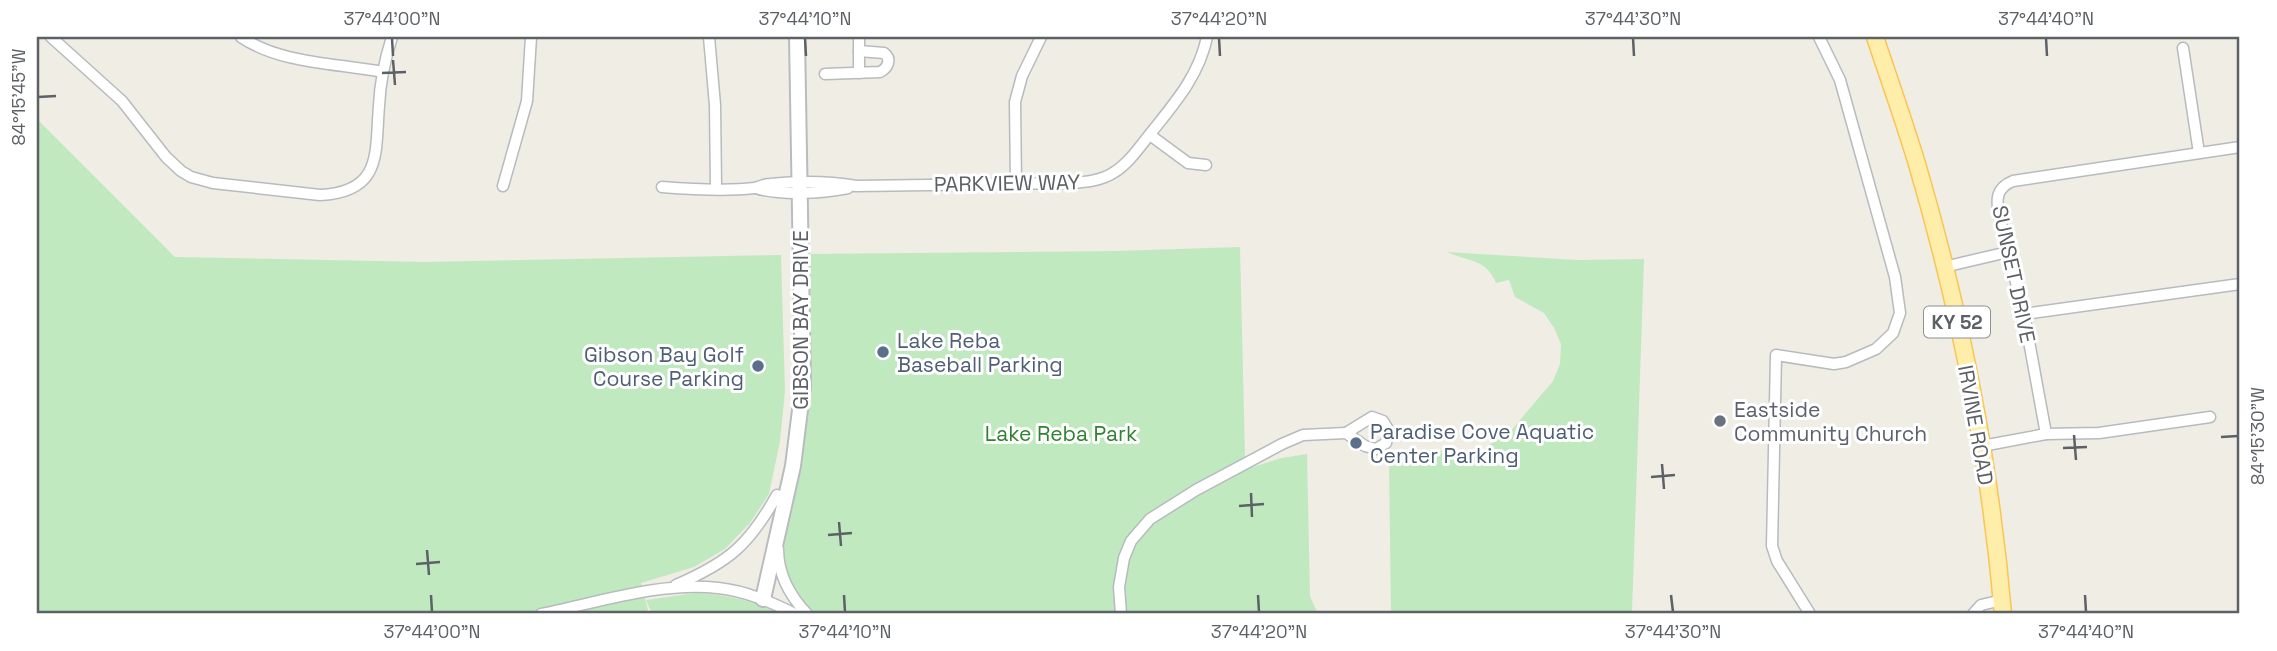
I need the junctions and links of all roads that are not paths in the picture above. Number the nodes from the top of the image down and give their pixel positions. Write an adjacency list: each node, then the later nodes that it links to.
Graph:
1 (51, 37): 15 (street)
2 (241, 37): 15 (street)
3 (392, 37): 15 (street)
4 (531, 37): 23 (street)
5 (709, 37): 26 (street)
6 (788, 37): 25 (street, GIBSON BAY DRIVE)
7 (797, 37): 25 (street, GIBSON BAY DRIVE)
8 (859, 37): 14 (street)
9 (1041, 37): 22 (street)
10 (1207, 37): 18 (street, PARKVIEW WAY)
11 (1819, 37): 45 (street)
12 (1875, 37): 28 (main road, IRVINE ROAD / KY 52)
13 (2183, 48): 20 (street)
14 (859, 51): 16 (street); 16 (street)
15 (383, 72)
16 (859, 73): 17 (street)
17 (825, 74)
18 (1150, 135): 21 (street); 22 (street, PARKVIEW WAY)
19 (2240, 147): 20 (street, SUNSET DRIVE)
20 (2199, 153): 27 (street, SUNSET DRIVE)
21 (1206, 165)
22 (1016, 184): 25 (street, PARKVIEW WAY)
23 (503, 186)
24 (662, 187): 26 (street, PARKVIEW WAY)
25 (795, 187): 26 (street, PARKVIEW WAY); 31 (street, GIBSON BAY DRIVE)
26 (716, 188)
27 (2008, 252): 28 (street); 30 (street, SUNSET DRIVE)
28 (1944, 267): 35 (main road, IRVINE ROAD / KY 52)
29 (2240, 284): 30 (street)
30 (2024, 314): 34 (street, SUNSET DRIVE)
31 (797, 408): 36 (street, GIBSON BAY DRIVE); 37 (street, GIBSON BAY DRIVE)
32 (2210, 418): 34 (street)
33 (1346, 433): 44 (street)
34 (2046, 434): 35 (street)
35 (1982, 446): 40 (main road, IRVINE ROAD / KY 52)
36 (777, 495): 38 (street); 39 (street, GIBSON BAY DRIVE)
37 (777, 539): 39 (street, GIBSON BAY DRIVE); 43 (street)
38 (666, 589): 39 (street); 41 (street)
39 (759, 598): 42 (street)
40 (2003, 607): 46 (street)
41 (541, 614)
42 (795, 614)
43 (807, 614)
44 (1121, 614)
45 (1811, 614)
46 (1973, 614)

